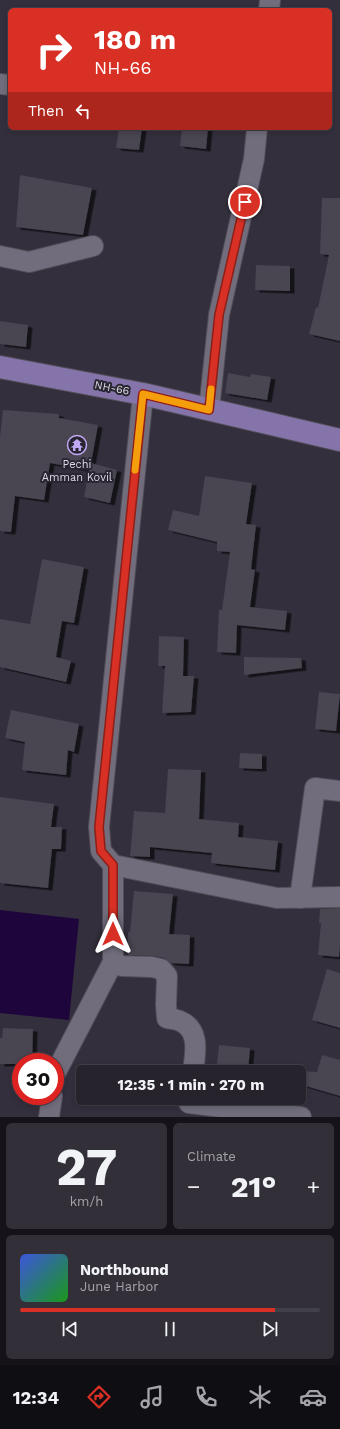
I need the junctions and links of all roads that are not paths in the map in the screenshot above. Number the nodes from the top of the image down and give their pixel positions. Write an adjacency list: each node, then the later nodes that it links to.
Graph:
1 (257, 130): 6 (street)
2 (93, 246): 3 (street)
3 (0, 256)
4 (0, 367): 5 (main road, NH-66)
5 (143, 394): 6 (main road, NH-66); 9 (street)
6 (209, 410): 7 (main road, NH-66)
7 (340, 440)
8 (340, 791): 11 (street)
9 (113, 865): 11 (street); 12 (street)
10 (340, 897): 11 (street)
11 (300, 898)
12 (113, 962): 13 (street); 14 (street)
13 (64, 1057)
14 (194, 1065)
15 (51, 1105): 17 (street)
16 (189, 1106): 18 (street)
17 (49, 1117)
18 (301, 1117)

